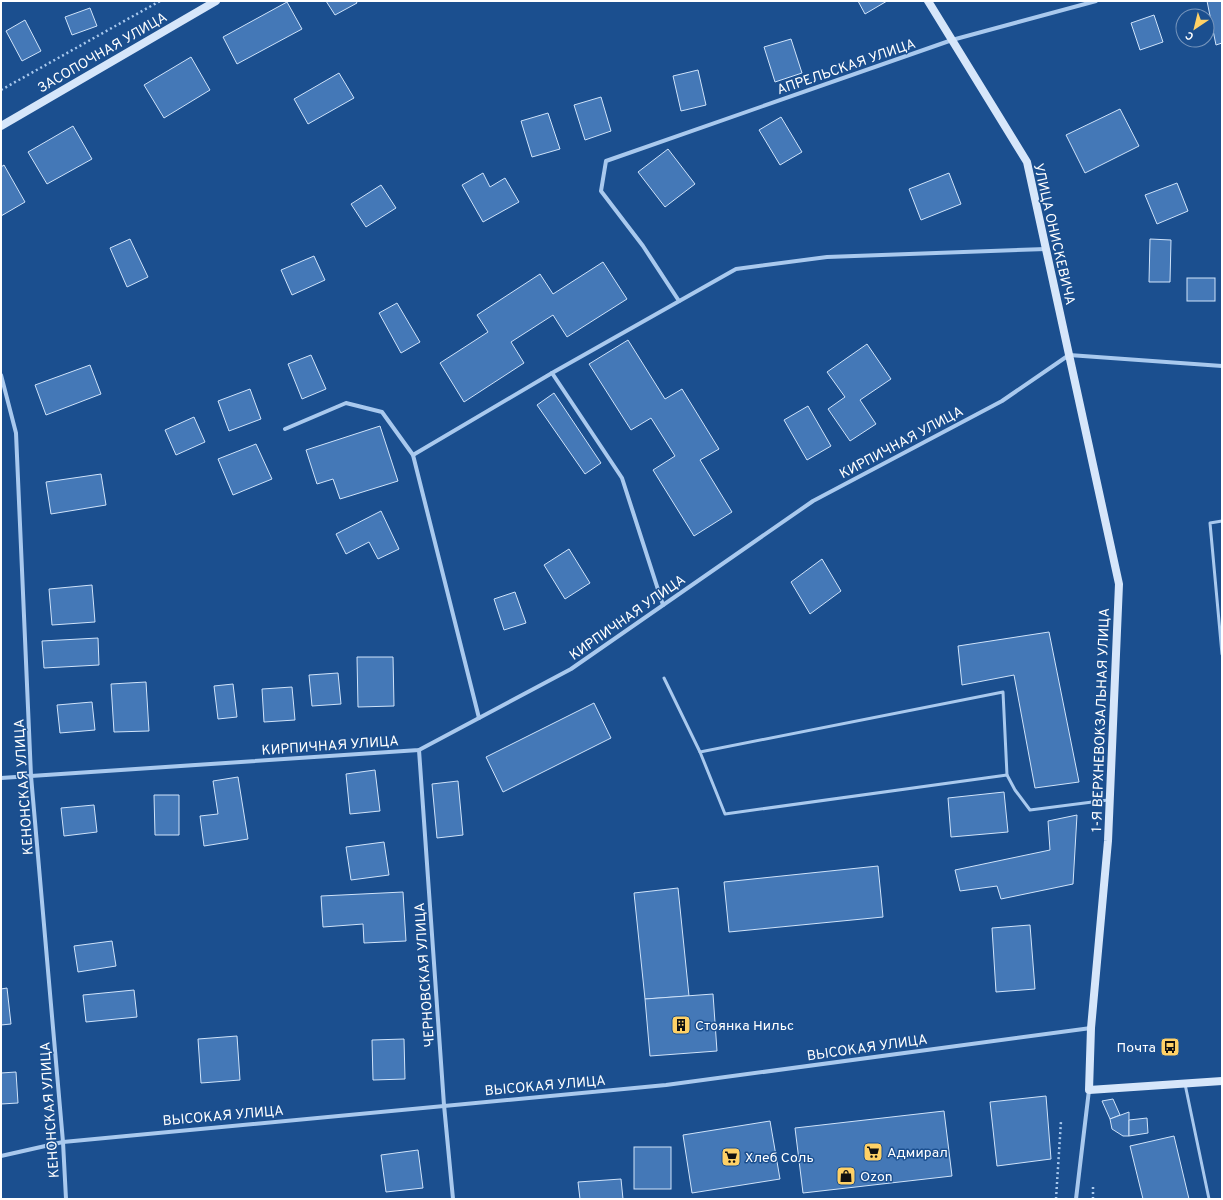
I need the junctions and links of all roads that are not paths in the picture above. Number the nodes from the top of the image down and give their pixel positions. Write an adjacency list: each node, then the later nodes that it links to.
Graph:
1 (216, 1): 5 (street, ЗАСОПОЧНАЯ УЛИЦА)
2 (928, 1): 4 (street, УЛИЦА ОНИСКЕВИЧА)
3 (1096, 1): 4 (street, АПРЕЛЬСКАЯ УЛИЦА)
4 (952, 40): 6 (street, УЛИЦА ОНИСКЕВИЧА); 7 (street, АПРЕЛЬСКАЯ УЛИЦА)
5 (1, 126)
6 (1046, 249): 7 (street); 8 (street, УЛИЦА ОНИСКЕВИЧА)
7 (679, 301): 10 (street)
8 (1069, 355): 9 (street); 15 (street, КИРПИЧНАЯ УЛИЦА); 24 (street, 1-Я ВЕРХНЕВОКЗАЛЬНАЯ УЛИЦА)
9 (1222, 366)
10 (552, 373): 13 (street); 15 (street)
11 (1, 375): 22 (street, КЕНОНСКАЯ УЛИЦА)
12 (285, 430): 13 (street)
13 (413, 455): 18 (street)
14 (1222, 521): 16 (lane)
15 (663, 605): 18 (street, КИРПИЧНАЯ УЛИЦА)
16 (1222, 654)
17 (664, 678): 20 (lane)
18 (479, 718): 19 (street, КИРПИЧНАЯ УЛИЦА)
19 (419, 750): 22 (street, КИРПИЧНАЯ УЛИЦА); 29 (street, ЧЕРНОВСКАЯ УЛИЦА)
20 (700, 752): 21 (lane); 21 (lane)
21 (1007, 775): 24 (lane)
22 (31, 776): 23 (street, КИРПИЧНАЯ УЛИЦА); 30 (street, КЕНОНСКАЯ УЛИЦА)
23 (1, 778)
24 (1110, 799): 25 (street, 1-Я ВЕРХНЕВОКЗАЛЬНАЯ УЛИЦА)
25 (1091, 1028): 28 (street, 1-Я ВЕРХНЕВОКЗАЛЬНАЯ УЛИЦА); 29 (street, ВЫСОКАЯ УЛИЦА)
26 (1222, 1081): 27 (street)
27 (1185, 1084): 28 (street); 35 (lane)
28 (1089, 1090): 34 (street)
29 (444, 1105): 30 (street, ВЫСОКАЯ УЛИЦА); 33 (street, ЧЕРНОВСКАЯ УЛИЦА)
30 (63, 1142): 31 (street, ВЫСОКАЯ УЛИЦА); 32 (street, КЕНОНСКАЯ УЛИЦА)
31 (1, 1156)
32 (66, 1199)
33 (453, 1199)
34 (1076, 1199)
35 (1209, 1199)

